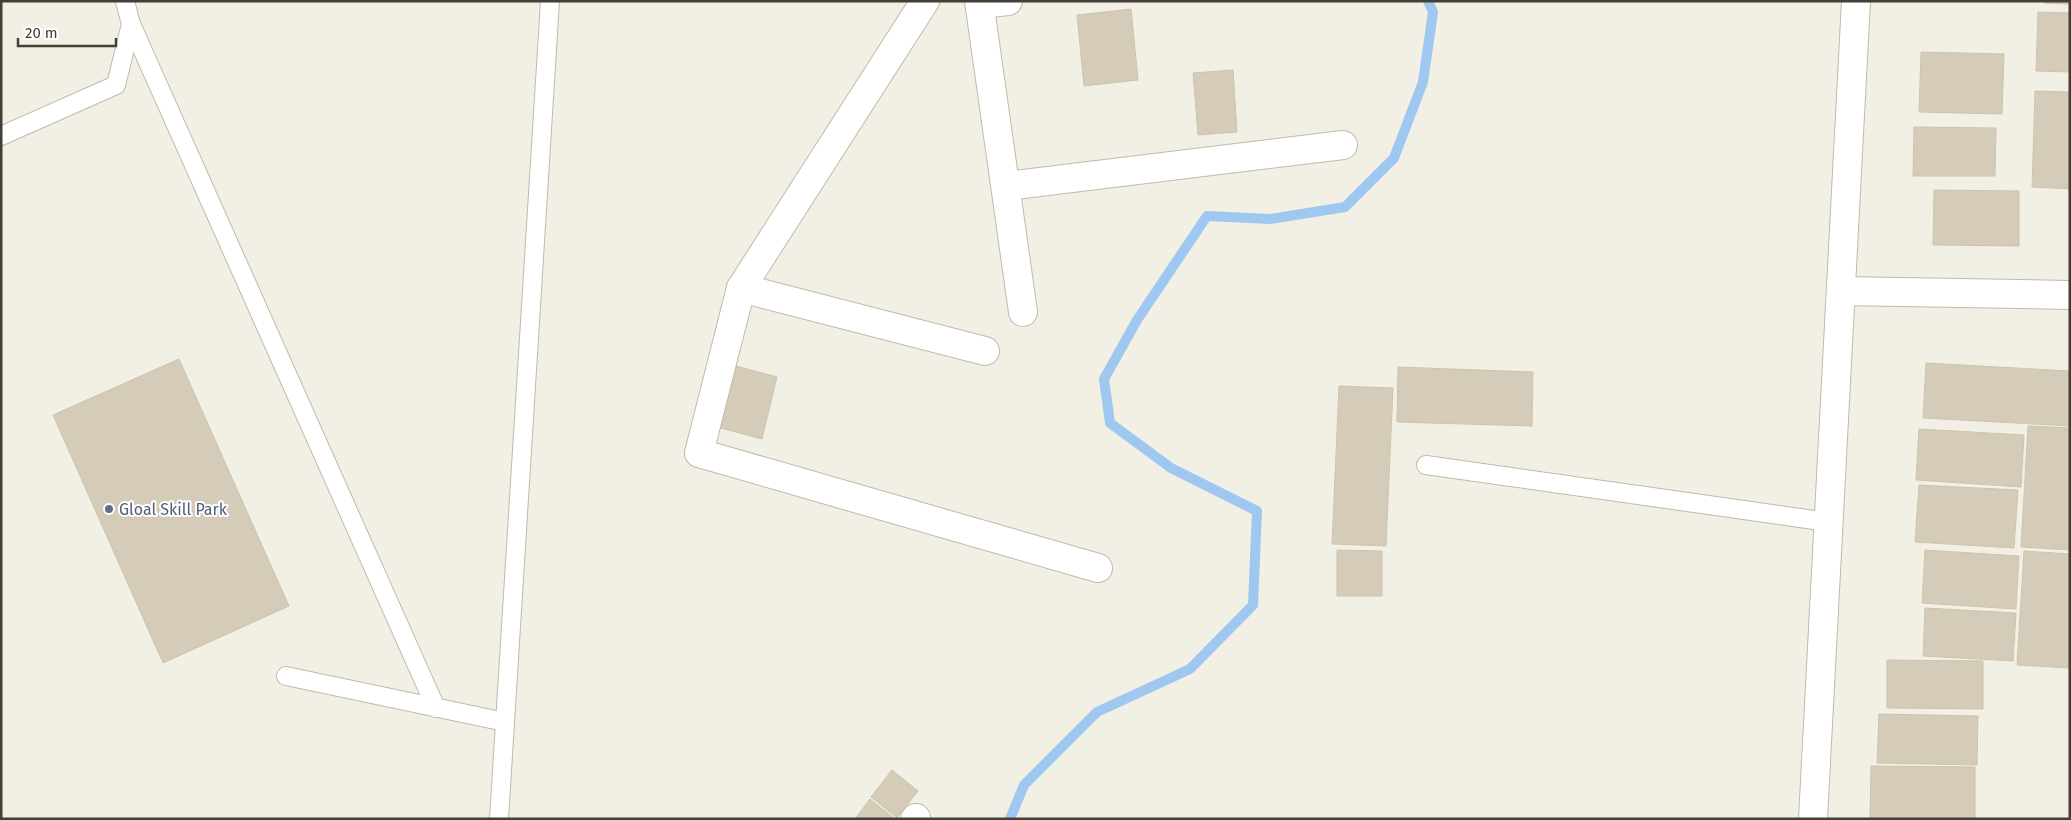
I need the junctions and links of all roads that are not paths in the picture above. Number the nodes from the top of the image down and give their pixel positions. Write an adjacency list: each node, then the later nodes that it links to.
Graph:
1 (125, 1): 7 (lane)
2 (550, 1): 21 (lane)
3 (924, 1): 11 (street)
4 (1008, 1): 6 (street)
5 (1856, 1): 12 (street)
6 (980, 3): 10 (street)
7 (131, 24): 8 (lane); 20 (lane)
8 (1, 136)
9 (1343, 145): 10 (street)
10 (1006, 186): 14 (street)
11 (741, 288): 15 (street); 18 (street)
12 (1841, 291): 13 (street); 17 (street)
13 (2070, 295)
14 (1023, 312)
15 (986, 351)
16 (1426, 465): 17 (lane)
17 (1828, 522): 23 (street)
18 (1098, 568)
19 (286, 676): 20 (lane)
20 (436, 708): 21 (lane)
21 (505, 722): 22 (lane)
22 (499, 819)
23 (1813, 819)

